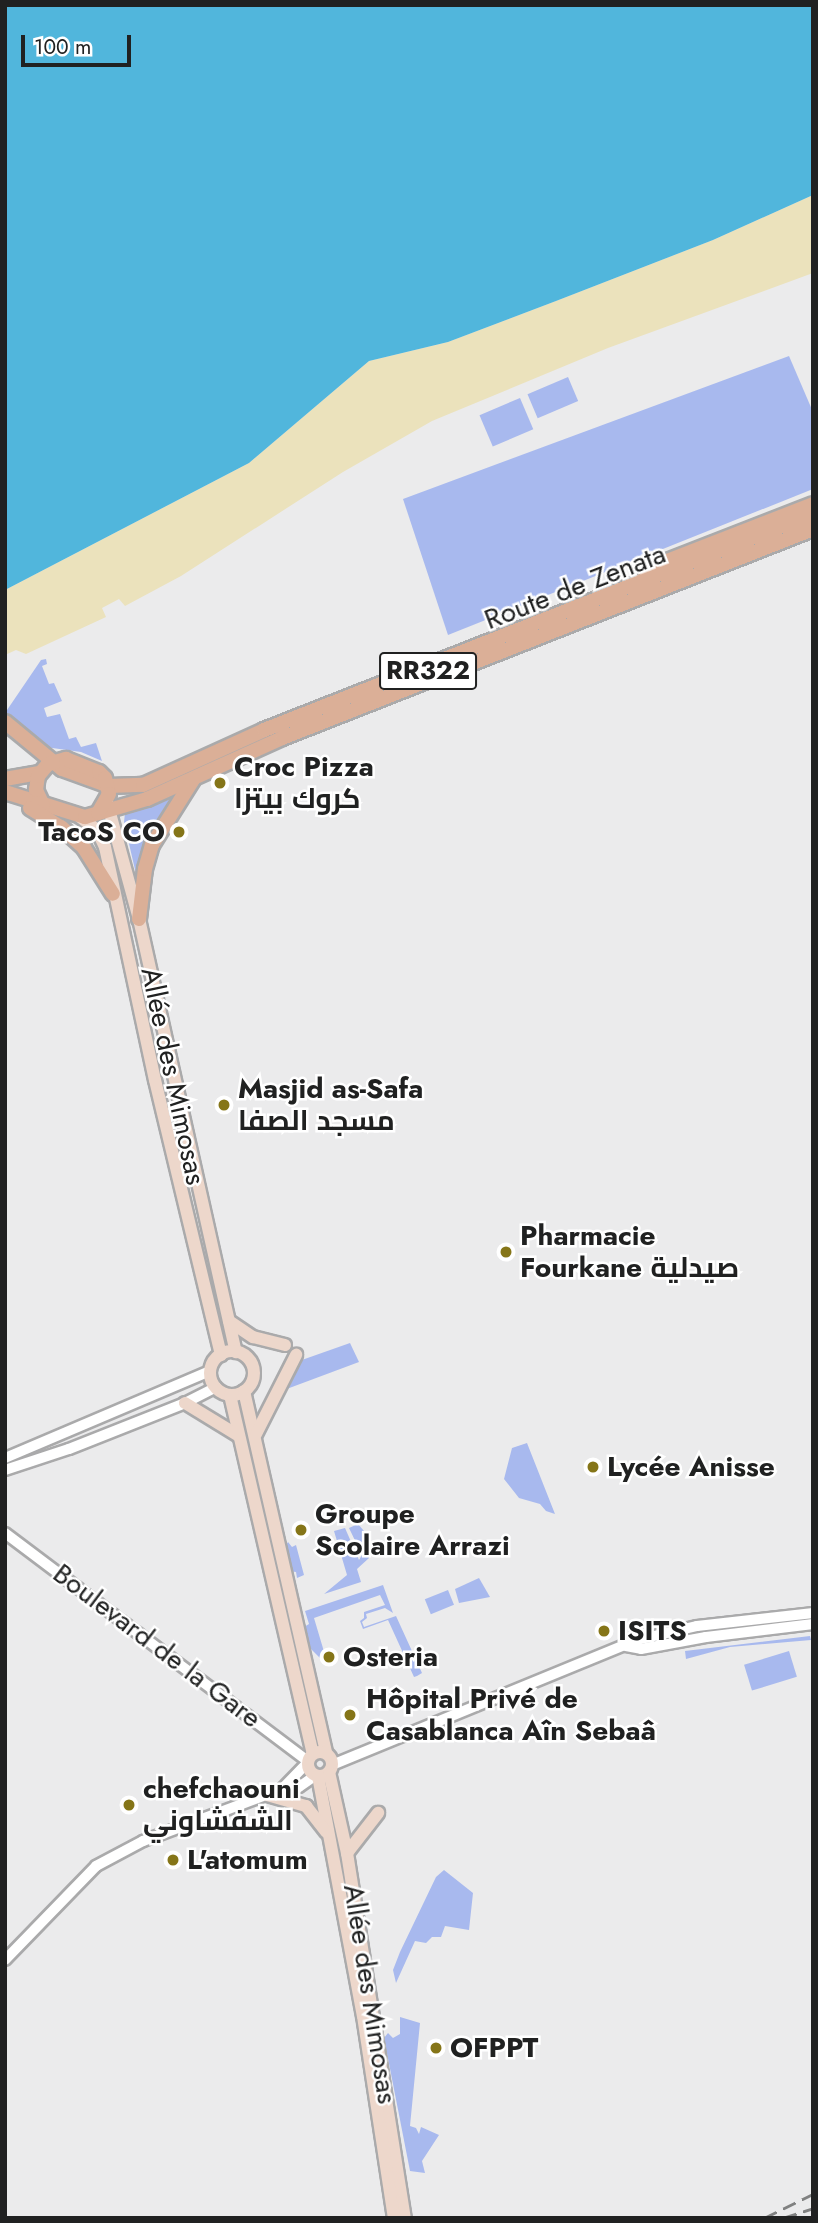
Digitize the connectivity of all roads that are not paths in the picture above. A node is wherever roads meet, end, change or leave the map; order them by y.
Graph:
1 (813, 504) edge
2 (813, 514) edge
3 (813, 521) edge
4 (813, 529) edge
5 (5, 722) edge
6 (5, 732) edge
7 (45, 767) junction
8 (5, 779) edge
9 (194, 779) junction
10 (5, 792) edge
11 (107, 798) junction
12 (5, 800) edge
13 (44, 804) junction
14 (80, 817) junction
15 (113, 894) junction
16 (139, 919) junction
17 (229, 1321) junction
18 (285, 1345) dead end
19 (236, 1352) junction
20 (221, 1354) junction
21 (296, 1354) dead end
22 (210, 1371) junction
23 (216, 1387) junction
24 (244, 1391) junction
25 (230, 1395) junction
26 (186, 1403) junction
27 (256, 1434) junction
28 (239, 1436) junction
29 (5, 1458) edge
30 (5, 1470) edge
31 (5, 1533) edge
32 (813, 1613) edge
33 (813, 1624) edge
34 (626, 1646) junction
35 (320, 1764) junction
36 (267, 1795) junction
37 (378, 1813) dead end
38 (331, 1840) junction
39 (347, 1853) junction
40 (5, 1960) edge
41 (394, 2218) edge
42 (405, 2218) edge

1 - 11 main road, Route de Zenata / RR322
2 - 11 main road, Route de Zenata / RR322
3 - 11 main road, Route de Zenata / RR322
4 - 9 main road, Route de Zenata / RR322
5 - 7 main road
6 - 7 main road
7 - 8 main road
7 - 11 main road
7 - 13 main road
9 - 11 main road, Route de Zenata / RR322
9 - 16 main road
10 - 13 main road
11 - 14 main road, RR322
11 - 16 main road, Allée des Mimosas
12 - 15 main road
13 - 14 main road
14 - 15 main road, Allée des Mimosas
15 - 20 main road, Allée des Mimosas
16 - 17 main road, Allée des Mimosas
17 - 18 main road
17 - 19 main road, Allée des Mimosas
19 - 20 main road
19 - 24 main road
20 - 22 main road
21 - 27 main road
22 - 23 main road
22 - 29 street
23 - 25 main road
23 - 26 street
24 - 25 main road
24 - 27 main road, Allée des Mimosas
25 - 28 main road, Allée des Mimosas
26 - 28 main road
26 - 30 street
27 - 35 main road, Allée des Mimosas
28 - 35 main road, Allée des Mimosas
31 - 35 street, Boulevard de la Gare
32 - 34 street
33 - 34 street
34 - 35 street
35 - 36 street
35 - 38 main road, Allée des Mimosas
35 - 39 main road, Allée des Mimosas
36 - 38 main road
36 - 40 street
37 - 39 main road
38 - 41 main road, Allée des Mimosas
39 - 42 main road, Allée des Mimosas

